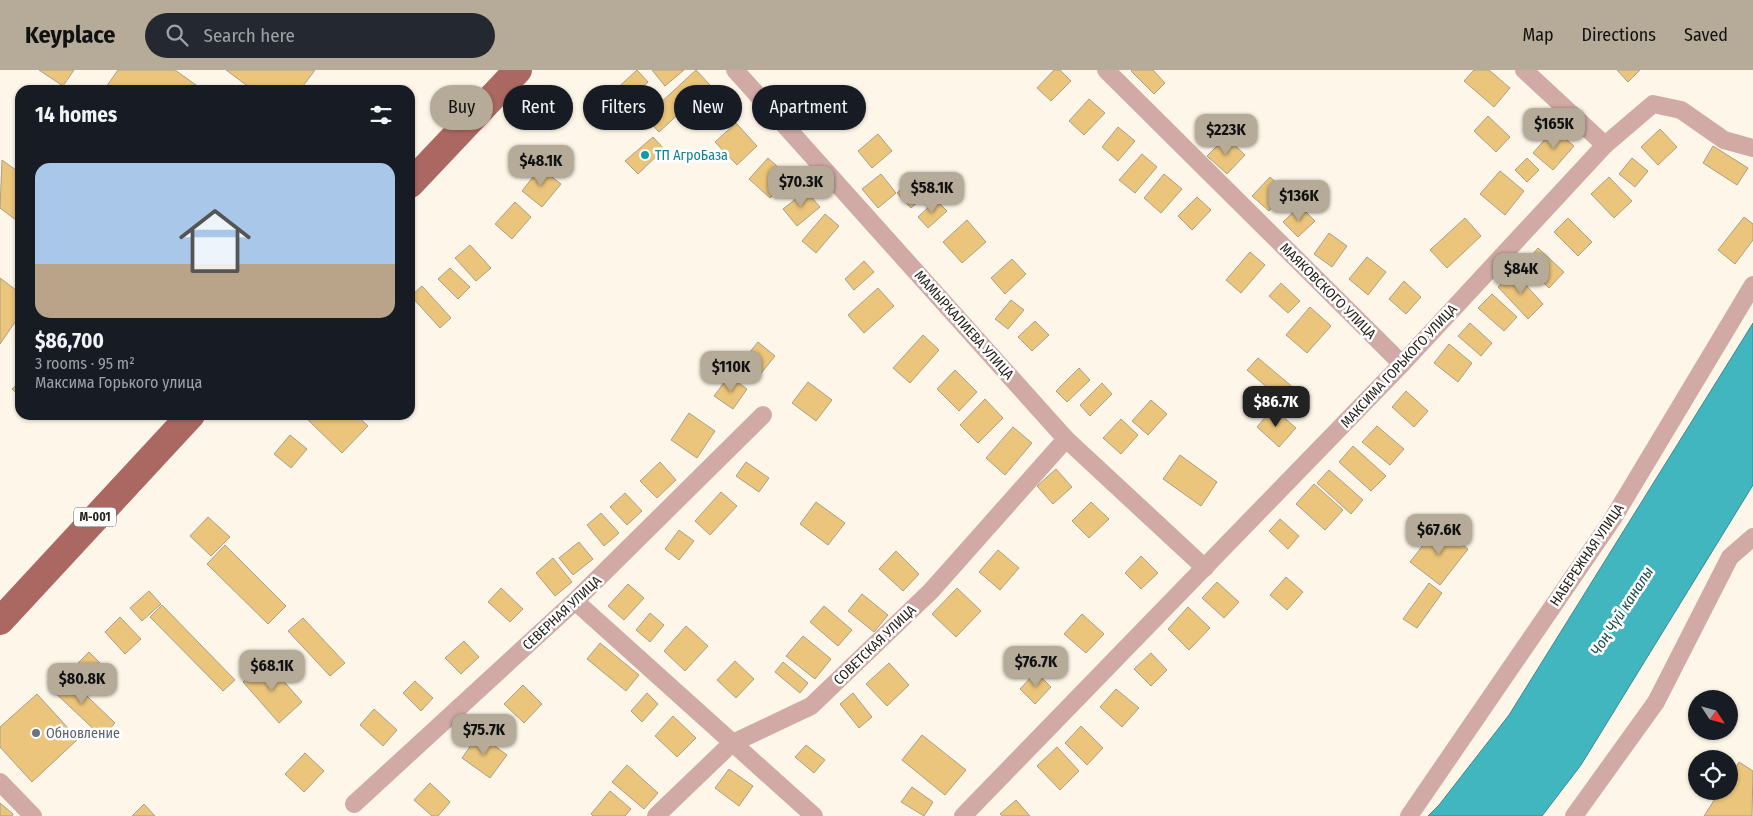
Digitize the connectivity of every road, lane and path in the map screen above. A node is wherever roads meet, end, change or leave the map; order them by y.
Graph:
1 (518, 70) edge
2 (735, 70) edge
3 (1106, 70) edge
4 (1524, 70) edge
5 (1605, 145) junction
6 (1753, 148) edge
7 (415, 179) edge
8 (1753, 285) edge
9 (1402, 364) junction
10 (763, 415) dead end
11 (187, 420) edge
12 (1066, 439) junction
13 (1753, 537) edge
14 (1205, 568) junction
15 (575, 601) junction
16 (0, 621) edge
17 (731, 744) junction
18 (0, 782) edge
19 (354, 804) dead end
20 (33, 816) edge
21 (656, 816) edge
22 (814, 816) edge
23 (963, 816) edge
24 (1409, 816) edge
25 (1574, 816) edge

1 - 7 main road
2 - 12 street, МАМЫРКАЛИЕВА УЛИЦА
3 - 9 street, МАЯКОВСКОГО УЛИЦА
4 - 5 street
5 - 6 street, МАКСИМА ГОРЬКОГО УЛИЦА
5 - 9 street, МАКСИМА ГОРЬКОГО УЛИЦА
8 - 24 street, НАБЕРЕЖНАЯ УЛИЦА
9 - 14 street, МАКСИМА ГОРЬКОГО УЛИЦА
10 - 15 street, СЕВЕРНАЯ УЛИЦА
11 - 16 main road, М-001
12 - 14 street, МАМЫРКАЛИЕВА УЛИЦА
12 - 17 street, СОВЕТСКАЯ УЛИЦА
13 - 25 street
14 - 23 street, МАКСИМА ГОРЬКОГО УЛИЦА
15 - 17 street
15 - 19 street, СЕВЕРНАЯ УЛИЦА
17 - 21 street, СОВЕТСКАЯ УЛИЦА
17 - 22 street
18 - 20 street

